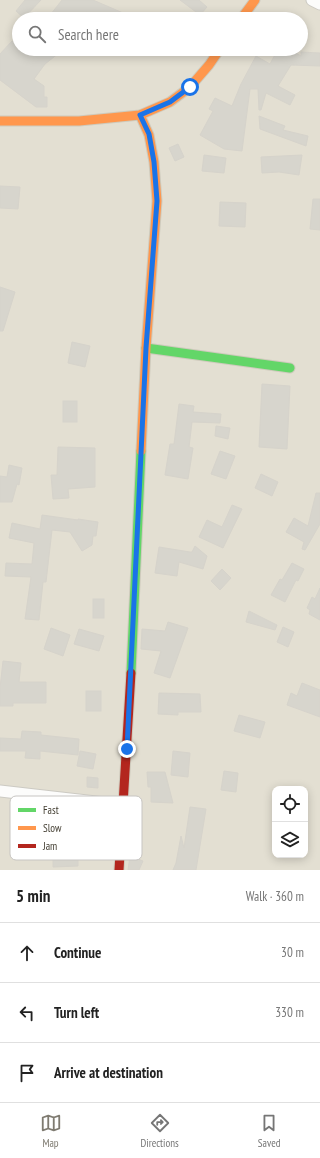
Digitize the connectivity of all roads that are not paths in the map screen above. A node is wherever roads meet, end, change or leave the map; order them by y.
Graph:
1 (255, 0) edge
2 (312, 0) edge
3 (320, 4) edge
4 (246, 12) edge
5 (215, 56) edge
6 (140, 115) junction
7 (0, 121) edge
8 (146, 348) junction
9 (290, 368) dead end
10 (0, 791) edge
11 (44, 796) edge
12 (123, 796) edge
13 (119, 860) edge
14 (119, 870) edge

1 - 4 street
2 - 3 street
5 - 6 street
6 - 7 street
6 - 8 street
8 - 9 street
8 - 12 street
10 - 11 street
13 - 14 street

